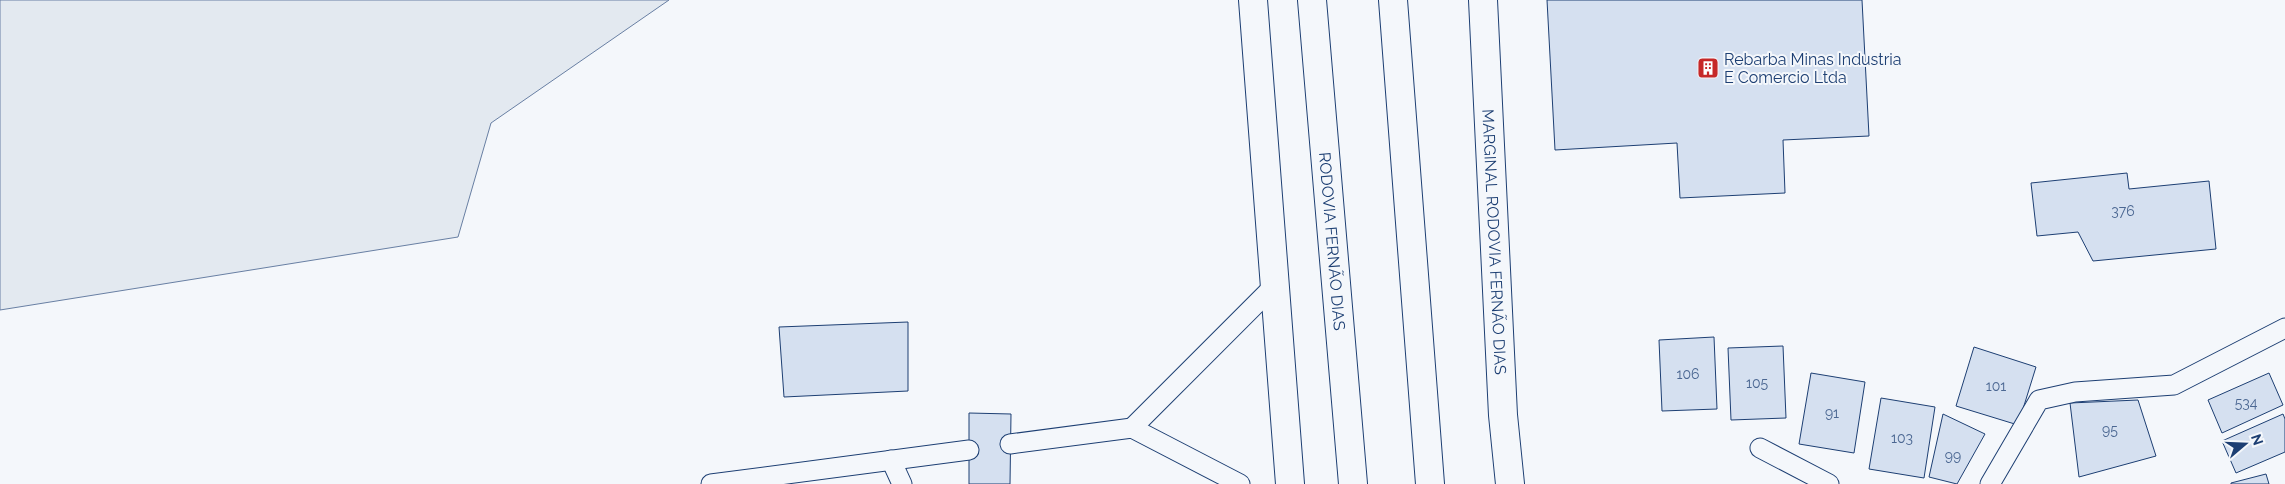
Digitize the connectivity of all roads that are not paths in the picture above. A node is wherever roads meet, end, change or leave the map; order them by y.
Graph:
1 (1253, 0) edge
2 (1312, 0) edge
3 (1393, 0) edge
4 (1483, 0) edge
5 (1274, 286) junction
6 (2285, 328) edge
7 (1132, 428) junction
8 (1010, 444) dead end
9 (1760, 448) dead end
10 (969, 450) dead end
11 (891, 460) junction
12 (711, 484) edge
13 (902, 484) edge
14 (1240, 484) edge
15 (1290, 484) edge
16 (1353, 484) edge
17 (1430, 484) edge
18 (1510, 484) edge
19 (1828, 484) edge
20 (1990, 484) edge

1 - 5 main road
2 - 16 main road, RODOVIA FERNÃO DIAS
3 - 17 main road
4 - 18 main road, MARGINAL RODOVIA FERNÃO DIAS
5 - 7 lane
5 - 15 main road
6 - 20 lane
7 - 8 lane
7 - 14 lane
9 - 19 lane
10 - 11 lane
11 - 12 lane
11 - 13 lane

